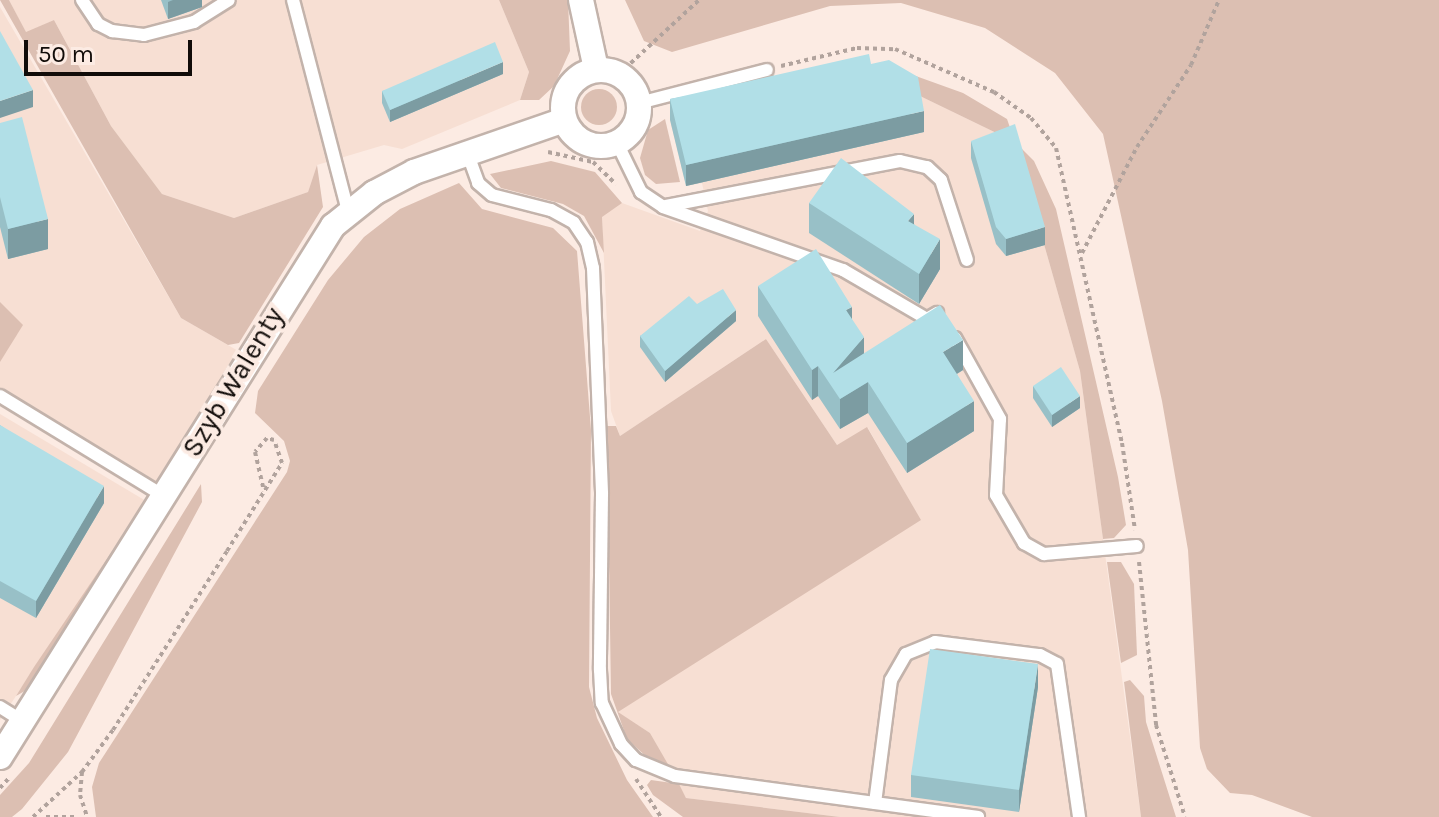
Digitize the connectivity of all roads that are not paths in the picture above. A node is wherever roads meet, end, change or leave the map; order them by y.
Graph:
1 (82, 0) edge
2 (229, 0) edge
3 (293, 0) edge
4 (581, 0) edge
5 (767, 70) road end
6 (608, 71) junction
7 (639, 103) junction
8 (564, 120) junction
9 (617, 143) junction
10 (467, 152) junction
11 (663, 207) junction
12 (348, 211) junction
13 (967, 260) dead end
14 (0, 396) edge
15 (164, 496) junction
16 (1137, 546) road end
17 (0, 707) edge
18 (24, 722) junction
19 (7, 765) edge
20 (875, 803) junction
21 (978, 817) edge
22 (1079, 817) edge

1 - 2 lane
3 - 12 lane
4 - 6 street
5 - 7 lane
6 - 7 street
6 - 8 street
7 - 9 street
8 - 9 street
8 - 10 street, Szyb Walenty
9 - 11 lane
10 - 12 street, Szyb Walenty
10 - 20 lane
11 - 13 lane
11 - 16 lane
12 - 15 street, Szyb Walenty
14 - 15 lane
15 - 18 street, Szyb Walenty
17 - 18 lane
18 - 19 street, Szyb Walenty
20 - 21 lane
20 - 22 lane

